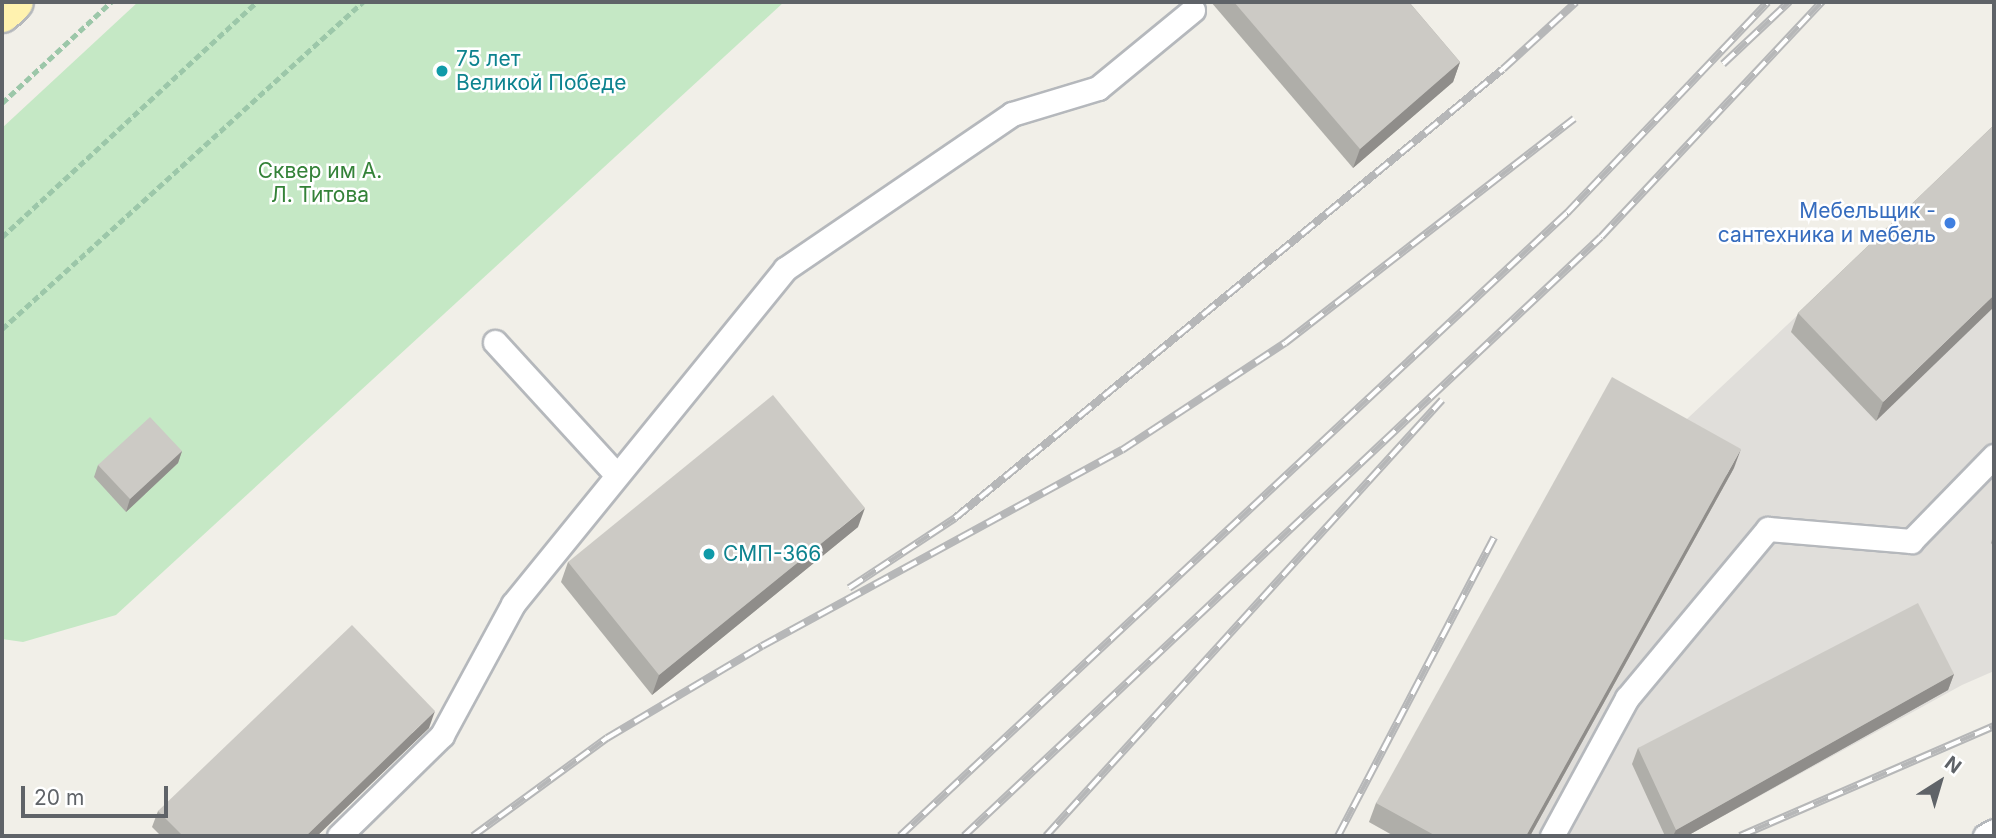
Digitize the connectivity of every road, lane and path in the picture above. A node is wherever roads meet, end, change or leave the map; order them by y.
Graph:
1 (14, 2) edge
2 (111, 2) edge
3 (257, 2) edge
4 (363, 2) edge
5 (1193, 10) dead end
6 (2, 13) edge
7 (2, 103) edge
8 (2, 237) edge
9 (2, 329) edge
10 (495, 342) dead end
11 (1994, 456) edge
12 (617, 475) junction
13 (1994, 831) edge
14 (339, 836) edge
15 (1552, 836) edge
16 (1985, 836) edge

1 - 6 main road
2 - 7 path
3 - 8 path
4 - 9 path
5 - 12 lane
10 - 12 lane
11 - 15 lane
12 - 14 lane
13 - 16 lane

